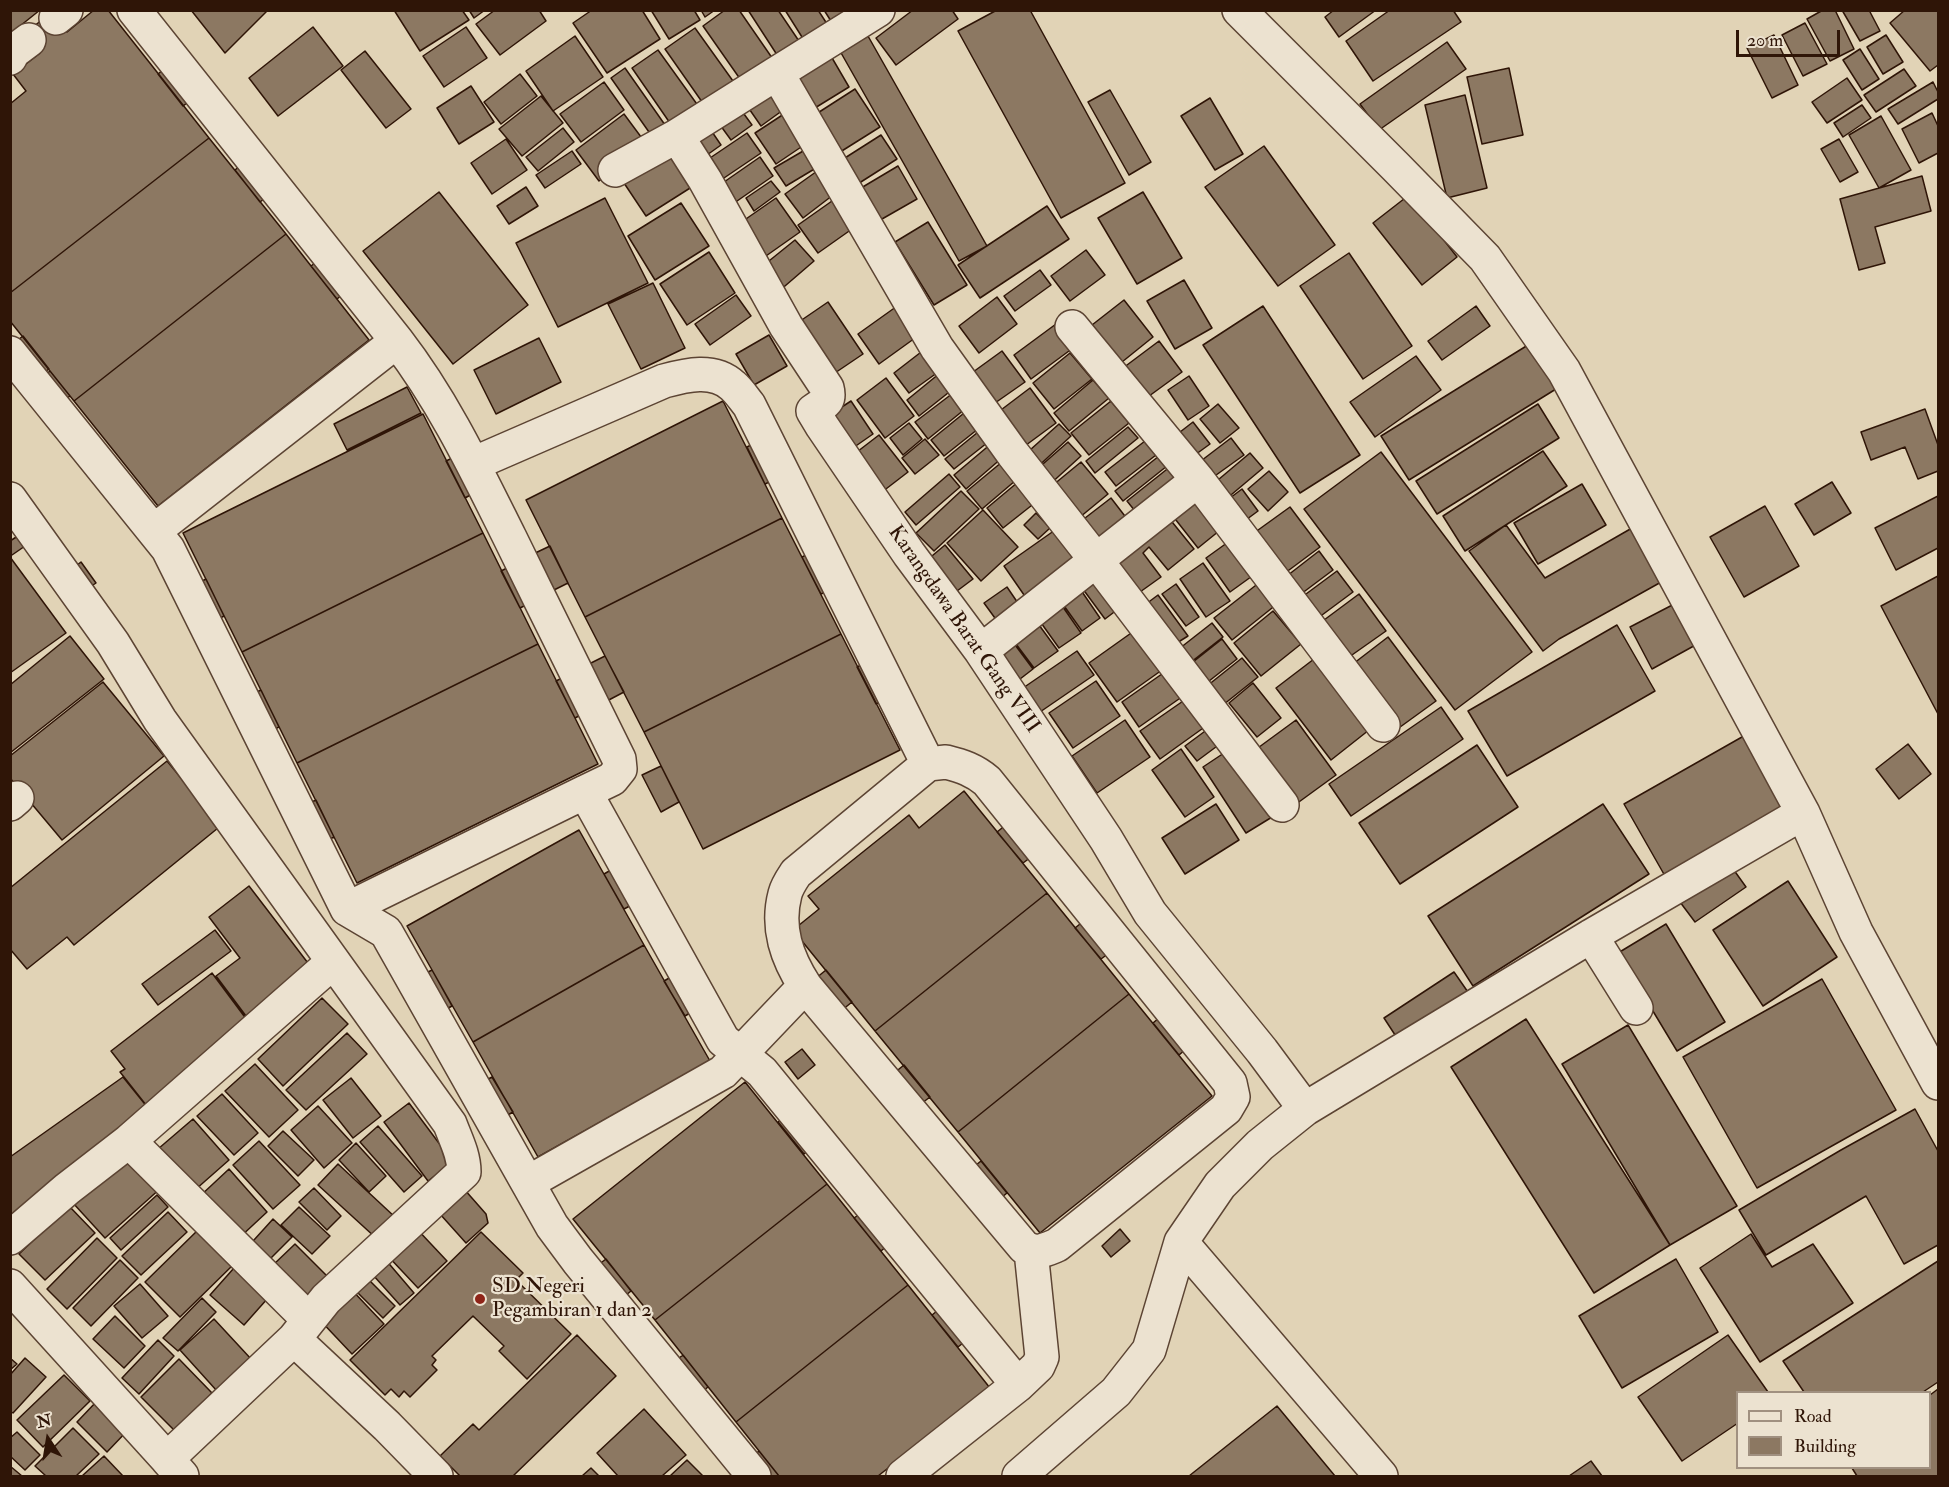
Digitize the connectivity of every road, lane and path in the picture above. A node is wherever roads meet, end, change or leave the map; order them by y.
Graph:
1 (134, 10) edge
2 (878, 10) edge
3 (1239, 10) edge
4 (777, 73) junction
5 (678, 136) junction
6 (615, 170) dead end
7 (1072, 327) dead end
8 (397, 341) junction
9 (10, 353) edge
10 (473, 464) junction
11 (1198, 480) junction
12 (10, 499) edge
13 (154, 531) junction
14 (1096, 560) junction
15 (981, 651) junction
16 (1383, 725) dead end
17 (928, 764) junction
18 (585, 792) junction
19 (1282, 805) dead end
20 (1803, 813) junction
21 (347, 909) junction
22 (1591, 936) junction
23 (333, 962) junction
24 (805, 986) junction
25 (1636, 1008) dead end
26 (740, 1054) junction
27 (1938, 1083) edge
28 (1305, 1109) junction
29 (129, 1141) junction
30 (529, 1182) junction
31 (10, 1238) edge
32 (1181, 1242) junction
33 (1030, 1251) junction
34 (10, 1286) edge
35 (301, 1329) junction
36 (1018, 1384) junction
37 (174, 1468) edge
38 (436, 1476) edge
39 (754, 1476) edge
40 (903, 1476) edge
41 (1019, 1476) edge
42 (1381, 1476) edge

1 - 8 street
2 - 4 street
3 - 20 street
4 - 5 street
4 - 14 street
5 - 6 street
5 - 15 street, Karangdawa Barat Gang VIII
7 - 11 street
8 - 10 street
8 - 13 street
9 - 13 street
10 - 17 street
10 - 18 street
11 - 14 street
11 - 16 street
12 - 23 street
13 - 21 street
14 - 15 street
14 - 19 street
15 - 28 street, Karangdawa Barat Gang VIII
17 - 24 street
17 - 33 street
18 - 21 street
18 - 26 street
20 - 22 street
20 - 27 street
21 - 30 street
22 - 25 street
22 - 28 street
23 - 29 street
23 - 35 street
24 - 26 street
24 - 33 street
26 - 30 street
26 - 36 street
28 - 32 street
29 - 31 street
29 - 35 street
30 - 39 street
32 - 41 street
32 - 42 street
33 - 36 street
34 - 37 street
35 - 37 street
35 - 38 street
36 - 40 street

